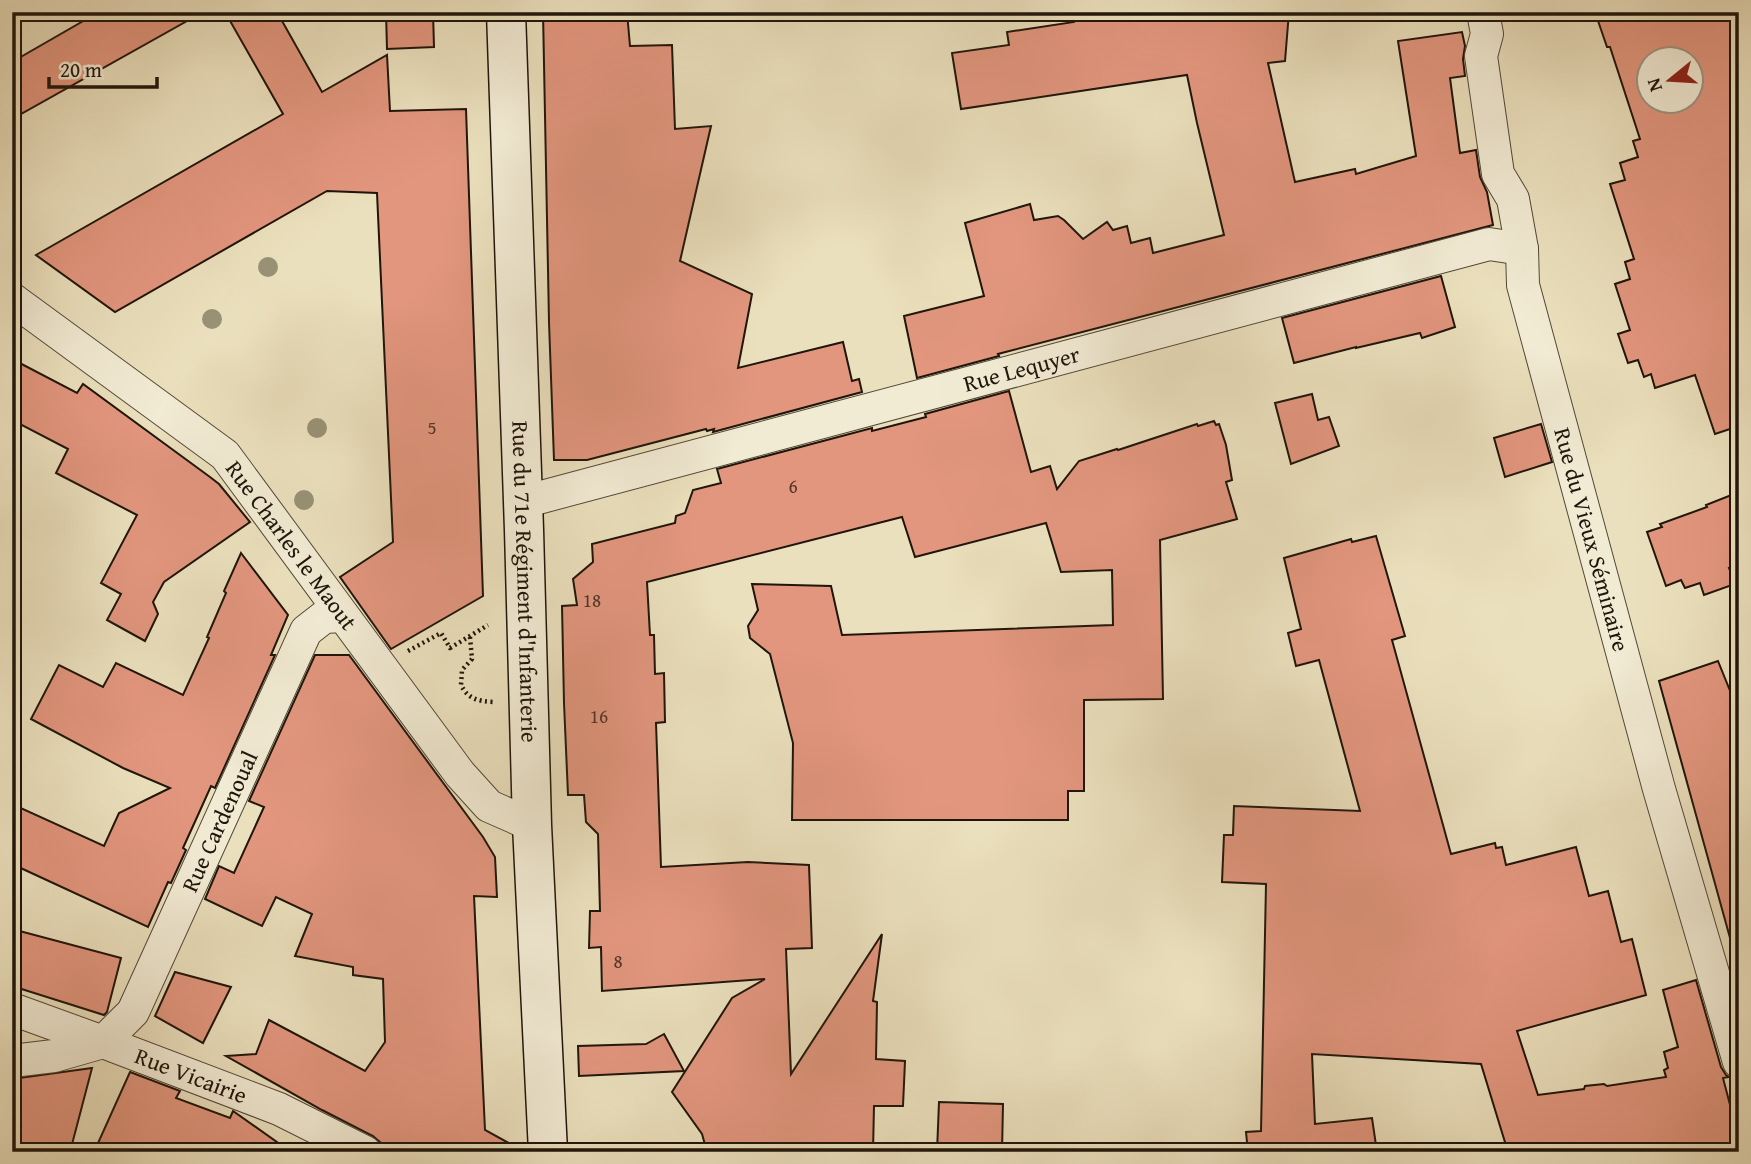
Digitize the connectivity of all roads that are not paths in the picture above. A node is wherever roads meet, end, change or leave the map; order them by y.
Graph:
1 (506, 12) edge
2 (1483, 12) edge
3 (1522, 249) junction
4 (12, 299) edge
5 (523, 502) junction
6 (343, 615) junction
7 (532, 825) junction
8 (12, 1009) edge
9 (103, 1042) junction
10 (12, 1061) edge
11 (1739, 1062) edge
12 (365, 1152) edge
13 (548, 1152) edge

1 - 5 main road, Rue du 71e Régiment d'Infanterie
2 - 3 street, Rue du Vieux Séminaire
3 - 5 street, Rue Lequyer
3 - 11 street, Rue du Vieux Séminaire
4 - 6 street, Rue Charles le Maout
5 - 7 main road, Rue du 71e Régiment d'Infanterie
6 - 7 street, Rue Charles le Maout
6 - 9 street, Rue Cardenoual
7 - 13 main road, Rue du 71e Régiment d'Infanterie
8 - 9 street, Rue Vicairie
9 - 10 street
9 - 12 street, Rue Vicairie

